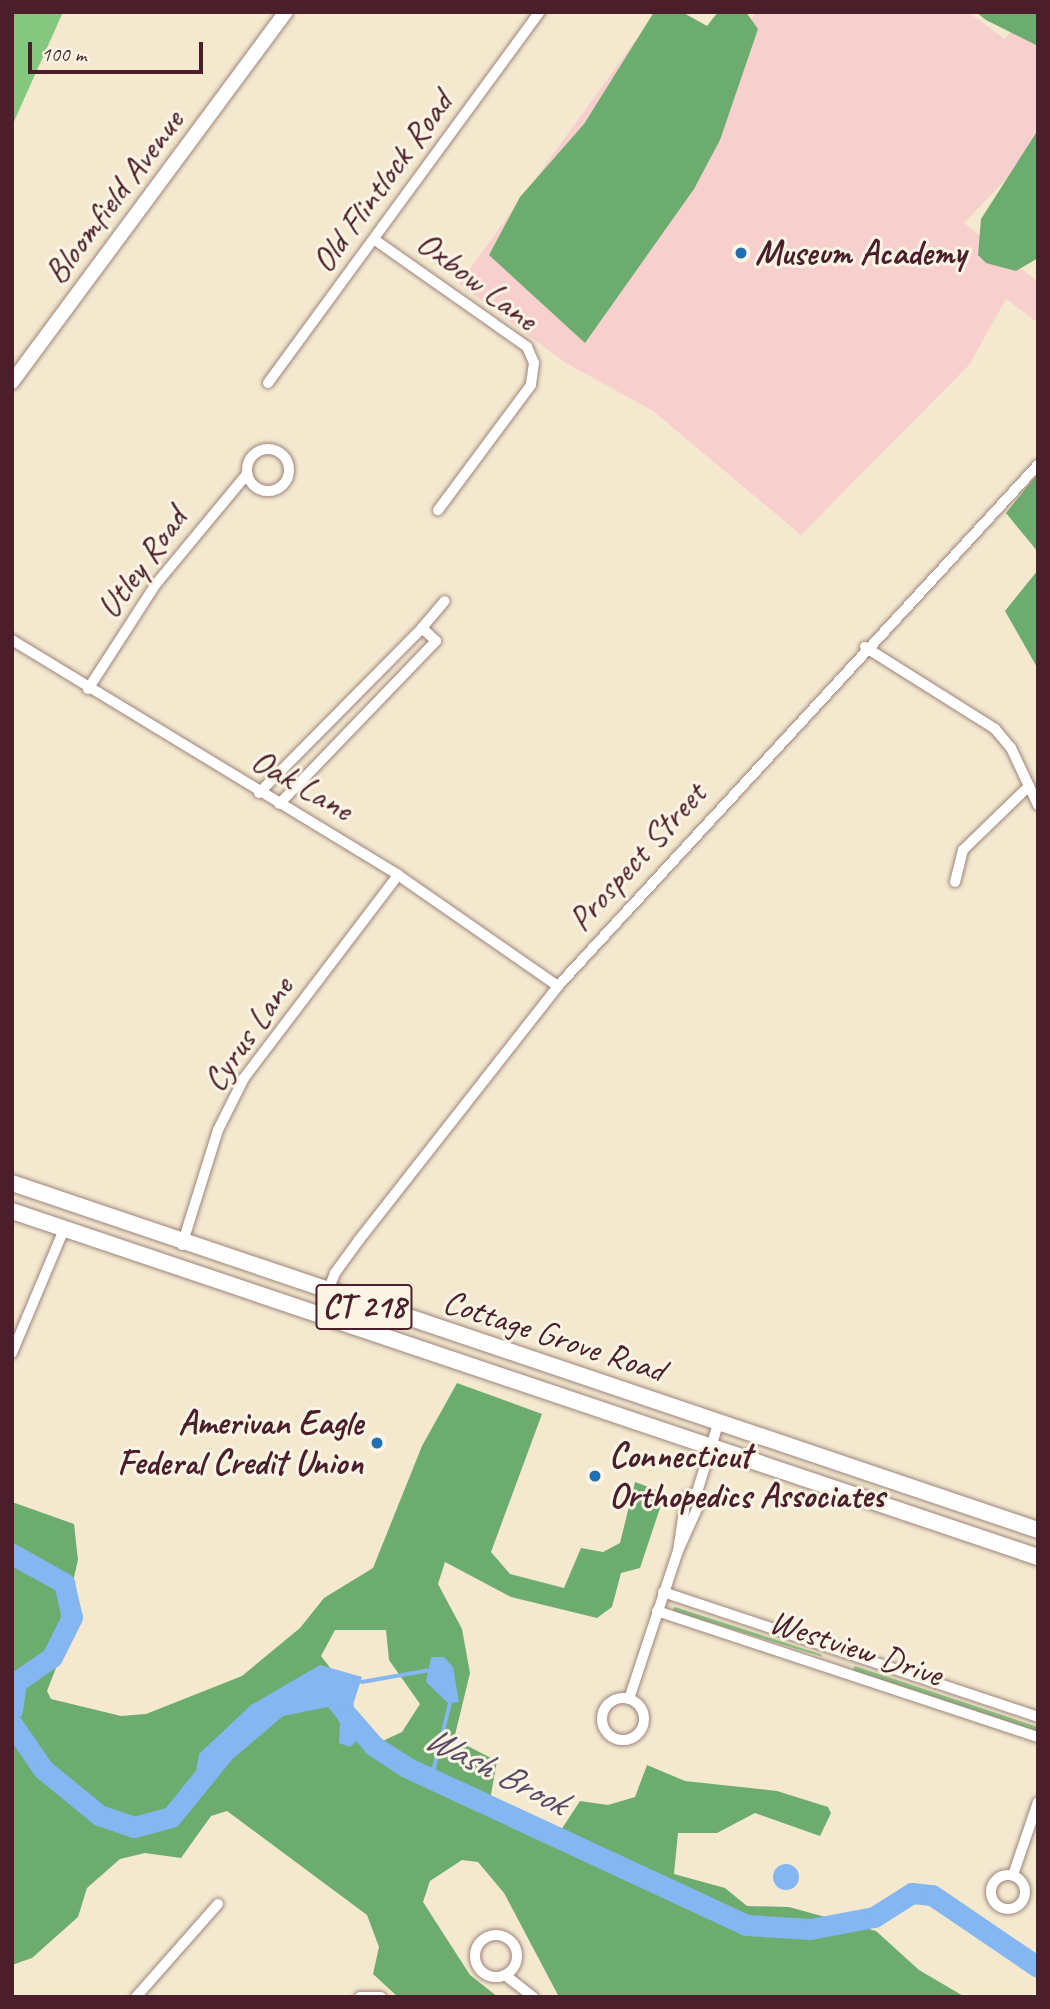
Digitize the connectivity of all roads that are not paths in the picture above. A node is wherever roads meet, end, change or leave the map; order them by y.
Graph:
1 (286, 12) edge
2 (540, 12) edge
3 (375, 240) junction
4 (12, 382) edge
5 (268, 383) dead end
6 (1038, 465) edge
7 (247, 474) junction
8 (438, 510) dead end
9 (445, 601) dead end
10 (422, 628) junction
11 (12, 640) edge
12 (865, 647) junction
13 (88, 689) junction
14 (1028, 786) junction
15 (259, 793) junction
16 (279, 804) junction
17 (1038, 805) edge
18 (398, 875) junction
19 (955, 882) dead end
20 (558, 986) junction
21 (12, 1183) edge
22 (12, 1211) edge
23 (64, 1229) junction
24 (182, 1245) junction
25 (327, 1294) junction
26 (318, 1317) junction
27 (12, 1353) edge
28 (718, 1424) junction
29 (710, 1448) junction
30 (1038, 1530) edge
31 (1038, 1558) edge
32 (663, 1592) junction
33 (657, 1611) junction
34 (629, 1699) junction
35 (1038, 1717) edge
36 (1038, 1737) edge
37 (1038, 1802) edge
38 (1013, 1875) dead end
39 (218, 1904) dead end
40 (505, 1975) dead end
41 (136, 1997) edge
42 (360, 1997) edge
43 (380, 1997) edge
44 (533, 1997) edge

1 - 4 main road, Bloomfield Avenue
2 - 3 street, Old Flintlock Road
3 - 5 street, Old Flintlock Road
3 - 8 street, Oxbow Lane
6 - 12 street, Prospect Street
7 - 7 street, Utley Road
7 - 13 street, Utley Road
9 - 10 street
10 - 15 street
10 - 16 street
11 - 13 street, Oak Lane
12 - 14 street
12 - 20 street, Prospect Street
13 - 15 street, Oak Lane
14 - 17 street
14 - 19 street
15 - 16 street, Oak Lane
16 - 18 street, Oak Lane
18 - 20 street, Oak Lane
18 - 24 street, Cyrus Lane
20 - 25 street, Prospect Street
21 - 24 main road, Cottage Grove Road / CT 218
22 - 23 main road, Cottage Grove Road / CT 218
23 - 26 main road, Cottage Grove Road / CT 218
23 - 27 street
24 - 25 main road, Cottage Grove Road / CT 218
25 - 26 street, Prospect Street
25 - 28 main road, Cottage Grove Road / CT 218
26 - 29 main road, Cottage Grove Road / CT 218
28 - 29 street
28 - 30 main road, Cottage Grove Road / CT 218
29 - 31 main road, Cottage Grove Road / CT 218
29 - 32 street
32 - 33 street
32 - 35 street, Westview Drive
33 - 34 street
33 - 36 street, Westview Drive
34 - 34 street
37 - 38 street
39 - 41 street
40 - 44 street
42 - 43 street

